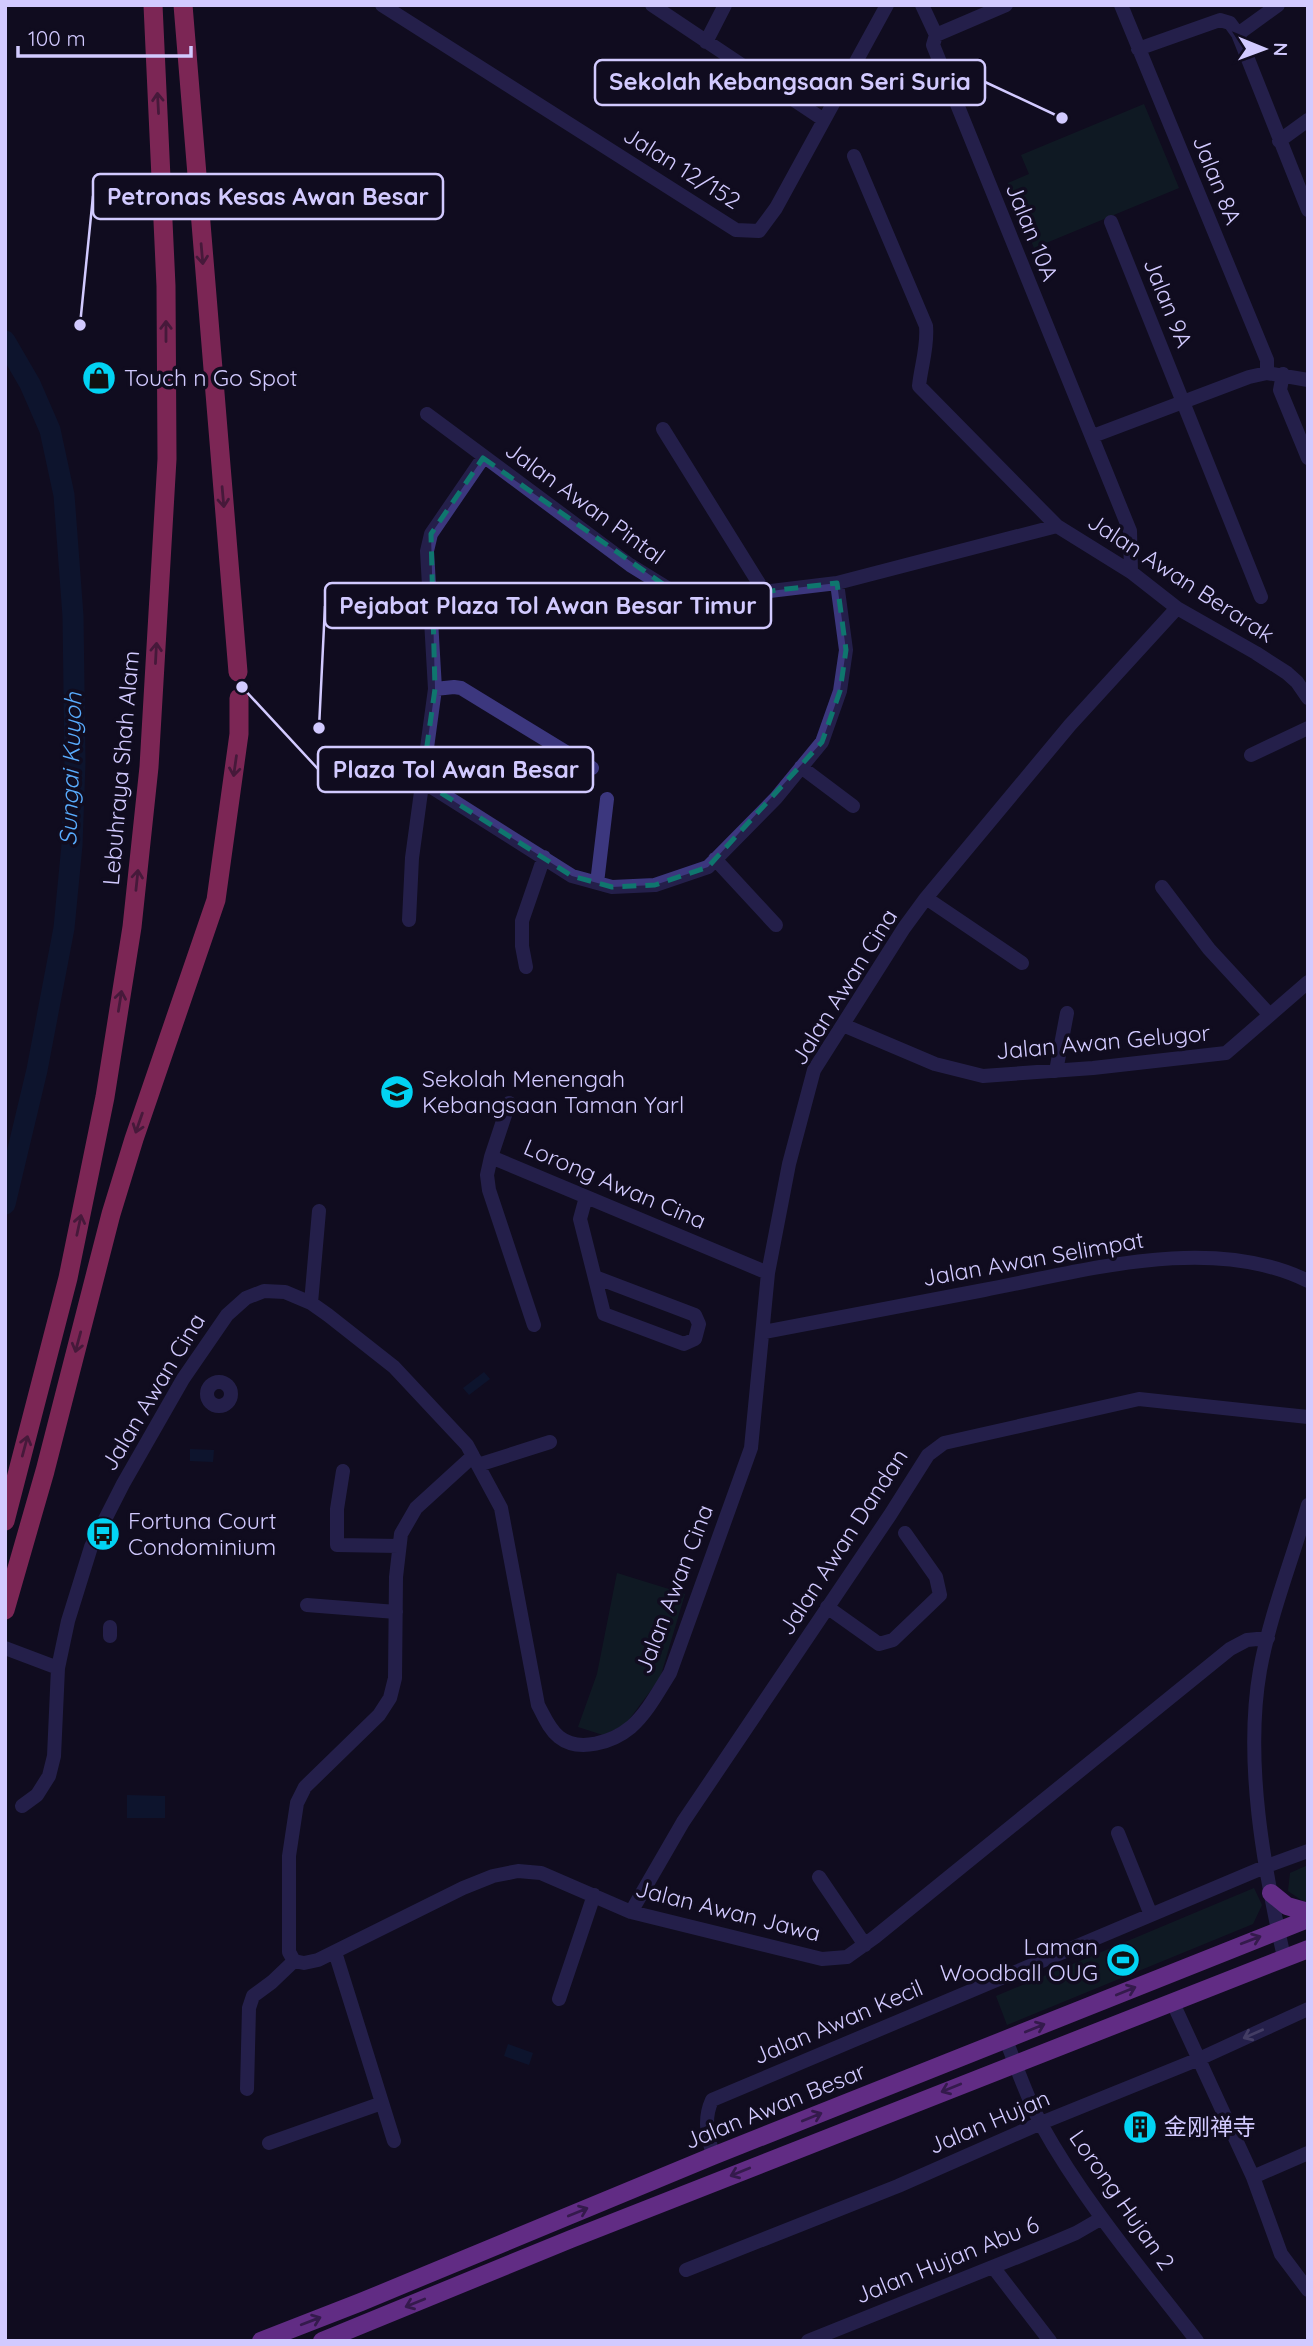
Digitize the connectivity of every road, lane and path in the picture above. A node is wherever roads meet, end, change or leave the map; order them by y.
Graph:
1 (153, 5) edge
2 (183, 5) edge
3 (383, 5) edge
4 (652, 5) edge
5 (725, 5) edge
6 (887, 5) edge
7 (922, 5) edge
8 (1006, 5) edge
9 (1121, 5) edge
10 (1278, 5) edge
11 (1238, 34) junction
12 (934, 40) junction
13 (706, 41) junction
14 (1138, 49) junction
15 (824, 120) junction
16 (1308, 120) edge
17 (1279, 141) junction
18 (854, 156) dead end
19 (1308, 209) edge
20 (1111, 222) dead end
21 (1268, 373) junction
22 (1283, 374) junction
23 (1308, 380) edge
24 (1184, 400) junction
25 (427, 414) dead end
26 (663, 429) dead end
27 (1093, 436) junction
28 (483, 458) junction
29 (1308, 458) edge
30 (1057, 526) junction
31 (1131, 572) junction
32 (837, 583) junction
33 (765, 593) junction
34 (1261, 597) dead end
35 (1177, 608) junction
36 (239, 672) dead end
37 (435, 689) junction
38 (239, 698) dead end
39 (1308, 698) edge
40 (1308, 728) edge
41 (1251, 755) dead end
42 (802, 766) junction
43 (592, 768) dead end
44 (422, 780) junction
45 (607, 799) dead end
46 (853, 806) dead end
47 (544, 857) junction
48 (715, 859) junction
49 (597, 883) junction
50 (1162, 887) dead end
51 (926, 898) junction
52 (409, 920) dead end
53 (776, 925) dead end
54 (1022, 963) dead end
55 (526, 967) dead end
56 (1308, 982) edge
57 (1067, 1013) dead end
58 (1269, 1014) junction
59 (843, 1025) junction
60 (1056, 1071) junction
61 (509, 1103) dead end
62 (491, 1157) junction
63 (586, 1197) junction
64 (319, 1211) dead end
65 (768, 1273) junction
66 (595, 1277) junction
67 (1308, 1281) edge
68 (311, 1303) junction
69 (534, 1325) dead end
70 (764, 1332) junction
71 (183, 1379) junction
72 (207, 1391) dead end
73 (1308, 1417) edge
74 (550, 1441) dead end
75 (476, 1460) junction
76 (344, 1471) dead end
77 (1308, 1505) edge
78 (5, 1521) edge
79 (905, 1533) dead end
80 (399, 1546) junction
81 (307, 1605) dead end
82 (827, 1607) junction
83 (5, 1610) edge
84 (396, 1612) junction
85 (1268, 1638) junction
86 (5, 1648) edge
87 (58, 1668) junction
88 (22, 1806) dead end
89 (1118, 1833) dead end
90 (1308, 1852) edge
91 (1267, 1866) junction
92 (819, 1877) dead end
93 (1271, 1894) junction
94 (594, 1895) junction
95 (631, 1912) junction
96 (1308, 1912) edge
97 (1151, 1915) junction
98 (1308, 1919) edge
99 (1278, 1930) junction
100 (865, 1945) junction
101 (1308, 1949) edge
102 (335, 1952) junction
103 (1284, 1958) junction
104 (299, 1962) junction
105 (559, 1999) dead end
106 (1171, 2001) junction
107 (1308, 2009) edge
108 (1006, 2040) junction
109 (1199, 2059) junction
110 (1015, 2063) junction
111 (247, 2089) dead end
112 (383, 2103) junction
113 (1041, 2123) junction
114 (394, 2141) dead end
115 (269, 2143) dead end
116 (1308, 2153) edge
117 (713, 2156) junction
118 (1253, 2177) junction
119 (1102, 2218) junction
120 (492, 2247) junction
121 (524, 2259) junction
122 (993, 2267) junction
123 (686, 2270) dead end
124 (1308, 2290) edge
125 (261, 2341) edge
126 (322, 2341) edge
127 (808, 2341) edge
128 (1051, 2341) edge
129 (1197, 2341) edge

78 -> 1 highway, Lebuhraya Shah Alam
2 -> 36 highway
3 - 15 street, Jalan 12/152
4 - 13 street
5 - 13 street
6 - 15 street
7 - 12 street, Jalan 10A
8 - 12 street
9 - 14 street, Jalan 8A
10 - 11 street
11 - 14 street
11 - 17 street
12 - 27 street, Jalan 10A
13 - 15 street
14 - 21 street, Jalan 8A
16 - 17 street
17 - 19 street
18 - 30 street, Jalan Awan Berarak
20 - 24 street, Jalan 9A
21 - 22 street
21 - 24 street
22 - 23 street
22 - 29 street
24 - 27 street
24 - 34 street, Jalan 9A
25 - 28 street, Jalan Awan Pintal
26 - 33 street
27 - 31 street, Jalan 10A
28 - 33 street, Jalan Awan Pintal
28 - 37 street
30 - 31 street, Jalan Awan Berarak
30 - 32 street, Jalan Awan Pintal
31 - 35 street, Jalan Awan Berarak
32 - 33 street, Jalan Awan Pintal
32 - 42 street
35 - 39 street, Jalan Awan Berarak
35 - 51 street, Jalan Awan Cina
37 - 43 street
37 - 44 street
38 -> 83 highway
40 - 41 street
42 - 46 street
42 - 48 street
44 - 47 street
44 - 52 street
45 - 49 street
47 - 49 street
47 - 55 street
48 - 49 street
48 - 53 street
50 - 58 street
51 - 54 street
51 - 59 street, Jalan Awan Cina
56 - 58 street, Jalan Awan Gelugor
57 - 60 street
58 - 60 street, Jalan Awan Gelugor
59 - 60 street, Jalan Awan Gelugor
59 - 65 street, Jalan Awan Cina
61 - 62 street
62 - 63 street, Lorong Awan Cina
62 - 69 street, Lorong Awan Cina
63 - 65 street, Lorong Awan Cina
63 - 66 street
64 - 68 street
65 - 70 street, Jalan Awan Cina
66 - 66 street
67 - 70 street, Jalan Awan Selimpat
68 - 71 street, Jalan Awan Cina
68 - 75 street, Jalan Awan Cina
70 - 75 street, Jalan Awan Cina
71 - 72 street
71 - 87 street, Jalan Awan Cina
73 - 82 street, Jalan Awan Dandan
74 - 75 street
75 - 80 street
76 - 80 street
77 - 85 street
79 - 82 street
80 - 84 street
81 - 84 street
82 - 95 street, Jalan Awan Dandan
84 - 104 street
85 - 91 street
85 - 100 street, Jalan Awan Jawa
86 - 87 street
87 - 88 street, Jalan Awan Cina
89 - 97 street
90 - 91 street, Jalan Awan Kecil
91 - 93 street
91 - 97 street, Jalan Awan Kecil
92 - 100 street
93 - 96 main road
93 - 99 street
94 - 95 street, Jalan Awan Jawa
94 - 102 street, Jalan Awan Jawa
94 - 105 street
95 - 100 street, Jalan Awan Jawa
97 - 117 street, Jalan Awan Kecil
98 - 99 main road, Jalan Awan Besar
99 - 103 street
108 -> 99 main road, Jalan Awan Besar
101 - 103 main road, Jalan Awan Besar
102 - 104 street, Jalan Awan Jawa
102 - 112 street
103 - 106 main road, Jalan Awan Besar
104 - 111 street
106 - 109 street
106 - 110 main road, Jalan Awan Besar
107 -> 109 street, Jalan Hujan
108 - 110 street, Lorong Hujan 2
117 -> 108 main road, Jalan Awan Besar
109 - 113 street, Jalan Hujan
109 - 118 street
110 - 113 street, Lorong Hujan 2
110 -> 121 main road, Jalan Awan Besar
112 - 114 street
112 - 115 street
113 - 119 street, Lorong Hujan 2
113 - 123 street, Jalan Hujan
116 - 118 street
120 -> 117 main road, Jalan Awan Besar
118 - 124 street
119 - 122 street, Jalan Hujan Abu 6
119 - 129 street, Lorong Hujan 2
120 - 121 main road
125 -> 120 main road, Jalan Awan Besar
121 -> 126 main road, Jalan Awan Besar
122 - 127 street, Jalan Hujan Abu 6
122 - 128 street

